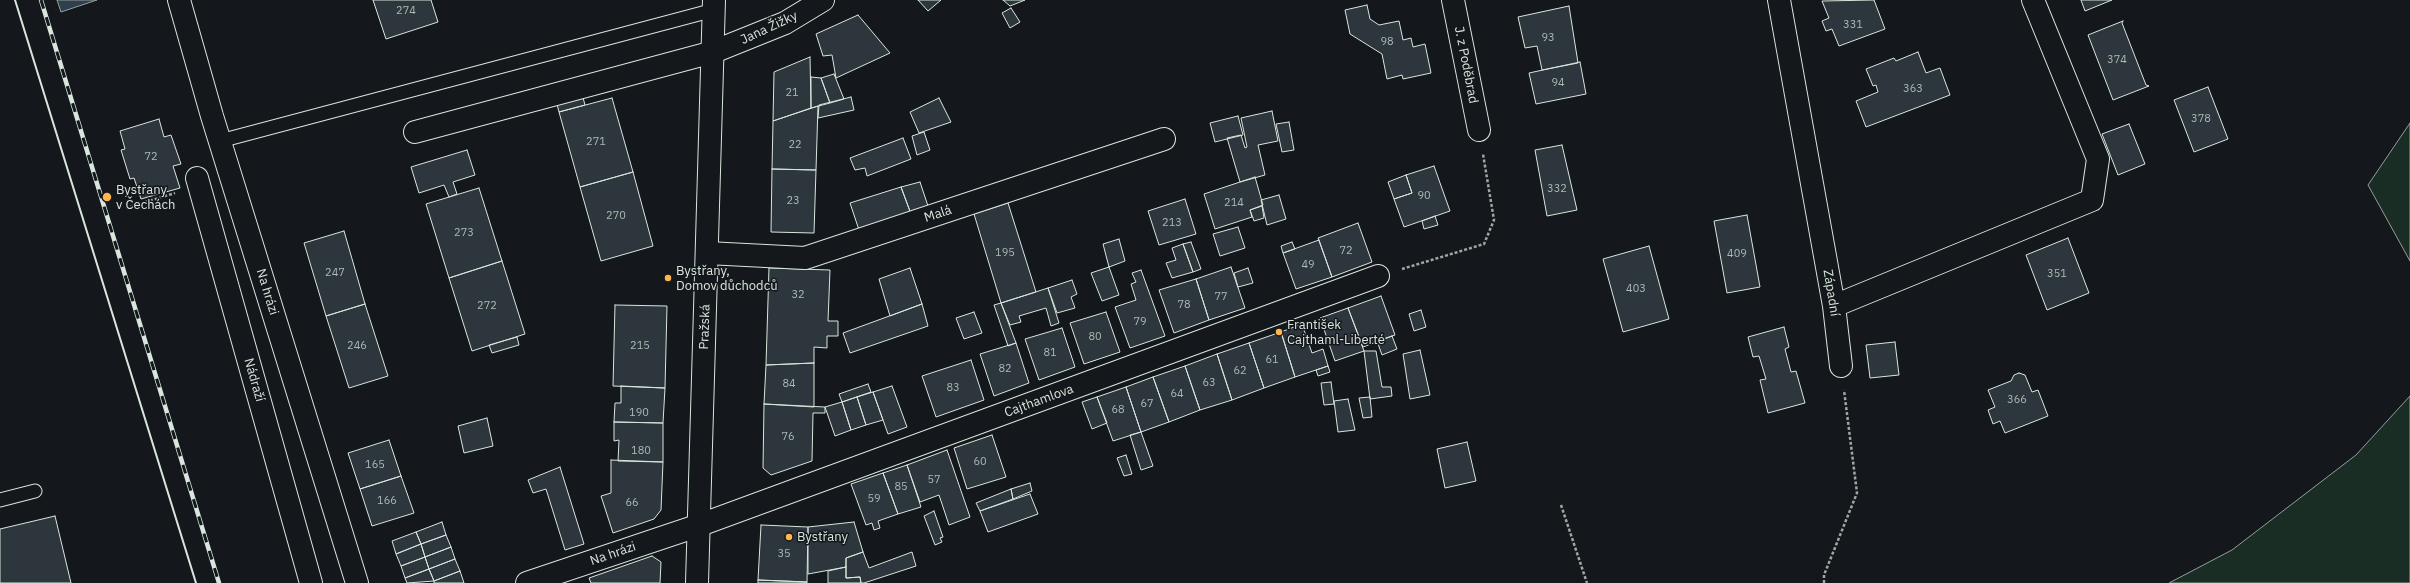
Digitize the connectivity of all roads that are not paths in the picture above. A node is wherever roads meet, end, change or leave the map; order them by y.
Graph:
1 (179, 0) edge
2 (823, 0) edge
3 (1453, 0) edge
4 (1779, 0) edge
5 (2033, 0) edge
6 (714, 5) edge
7 (713, 52) junction
8 (1479, 130) road end
9 (416, 132) dead end
10 (1164, 139) dead end
11 (220, 141) junction
12 (198, 182) road end
13 (707, 253) junction
14 (1378, 276) road end
15 (1834, 306) junction
16 (1841, 366) road end
17 (35, 491) dead end
18 (0, 500) edge
19 (700, 525) junction
20 (311, 583) edge
21 (357, 583) edge
22 (527, 583) edge
23 (697, 583) edge

1 - 11 street, Na hrázi
2 - 7 street, Jana Žižky
3 - 8 street, J. z Poděbrad
4 - 15 street, Západní
5 - 15 street
6 - 7 street, Pražská
6 - 11 lane
7 - 9 street, Jana Žižky
7 - 13 street, Pražská
10 - 13 street, Malá
11 - 21 street, Na hrázi
12 - 20 street, Nádraží
13 - 19 street, Pražská
14 - 19 street, Cajthamlova
15 - 16 street, Západní
17 - 18 lane
19 - 22 street, Na hrázi
19 - 23 street, Pražská

